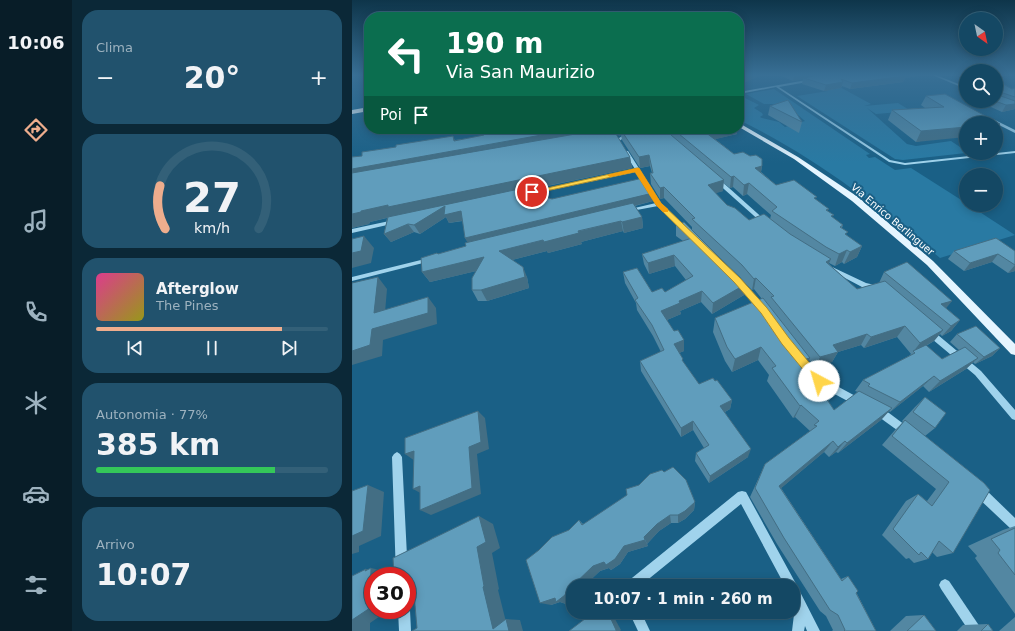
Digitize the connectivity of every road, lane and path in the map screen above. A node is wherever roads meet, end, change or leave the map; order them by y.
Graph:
1 (804, 104) edge
2 (364, 107) edge
3 (352, 108) edge
4 (364, 110) edge
5 (352, 112) edge
6 (1003, 126) edge
7 (744, 129) edge
8 (1015, 132) edge
9 (624, 134) edge
10 (1015, 152) edge
11 (637, 170) junction
12 (712, 176) edge
13 (514, 196) edge
14 (658, 204) junction
15 (621, 213) edge
16 (398, 221) edge
17 (772, 228) edge
18 (352, 231) edge
19 (689, 233) edge
20 (436, 259) edge
21 (825, 266) edge
22 (732, 275) edge
23 (352, 279) edge
24 (882, 289) edge
25 (768, 317) edge
26 (924, 327) edge
27 (1015, 351) edge
28 (795, 352) edge
29 (1015, 416) edge
30 (910, 434) edge
31 (397, 457) dead end
32 (975, 487) edge
33 (1015, 525) edge
34 (402, 567) edge
35 (640, 579) edge
36 (787, 579) edge
37 (945, 585) dead end
38 (801, 604) joint
39 (404, 619) edge
40 (638, 619) edge
41 (405, 631) edge
42 (644, 631) edge
43 (798, 631) edge
44 (814, 631) edge
45 (976, 631) edge

1 - 10 street
2 - 3 highway
4 - 5 highway
6 - 8 street
7 - 27 main road, Via Enrico Berlinguer
9 - 11 street
11 - 13 street
11 - 14 street
12 - 17 street
14 - 15 street
14 - 19 street
16 - 18 street
20 - 23 street
21 - 24 street
22 - 25 street
26 - 29 street
28 - 30 street
31 - 34 street
32 - 33 street
35 - 36 street
37 - 45 street
38 - 43 street
38 - 44 street
39 - 41 street
40 - 42 street

